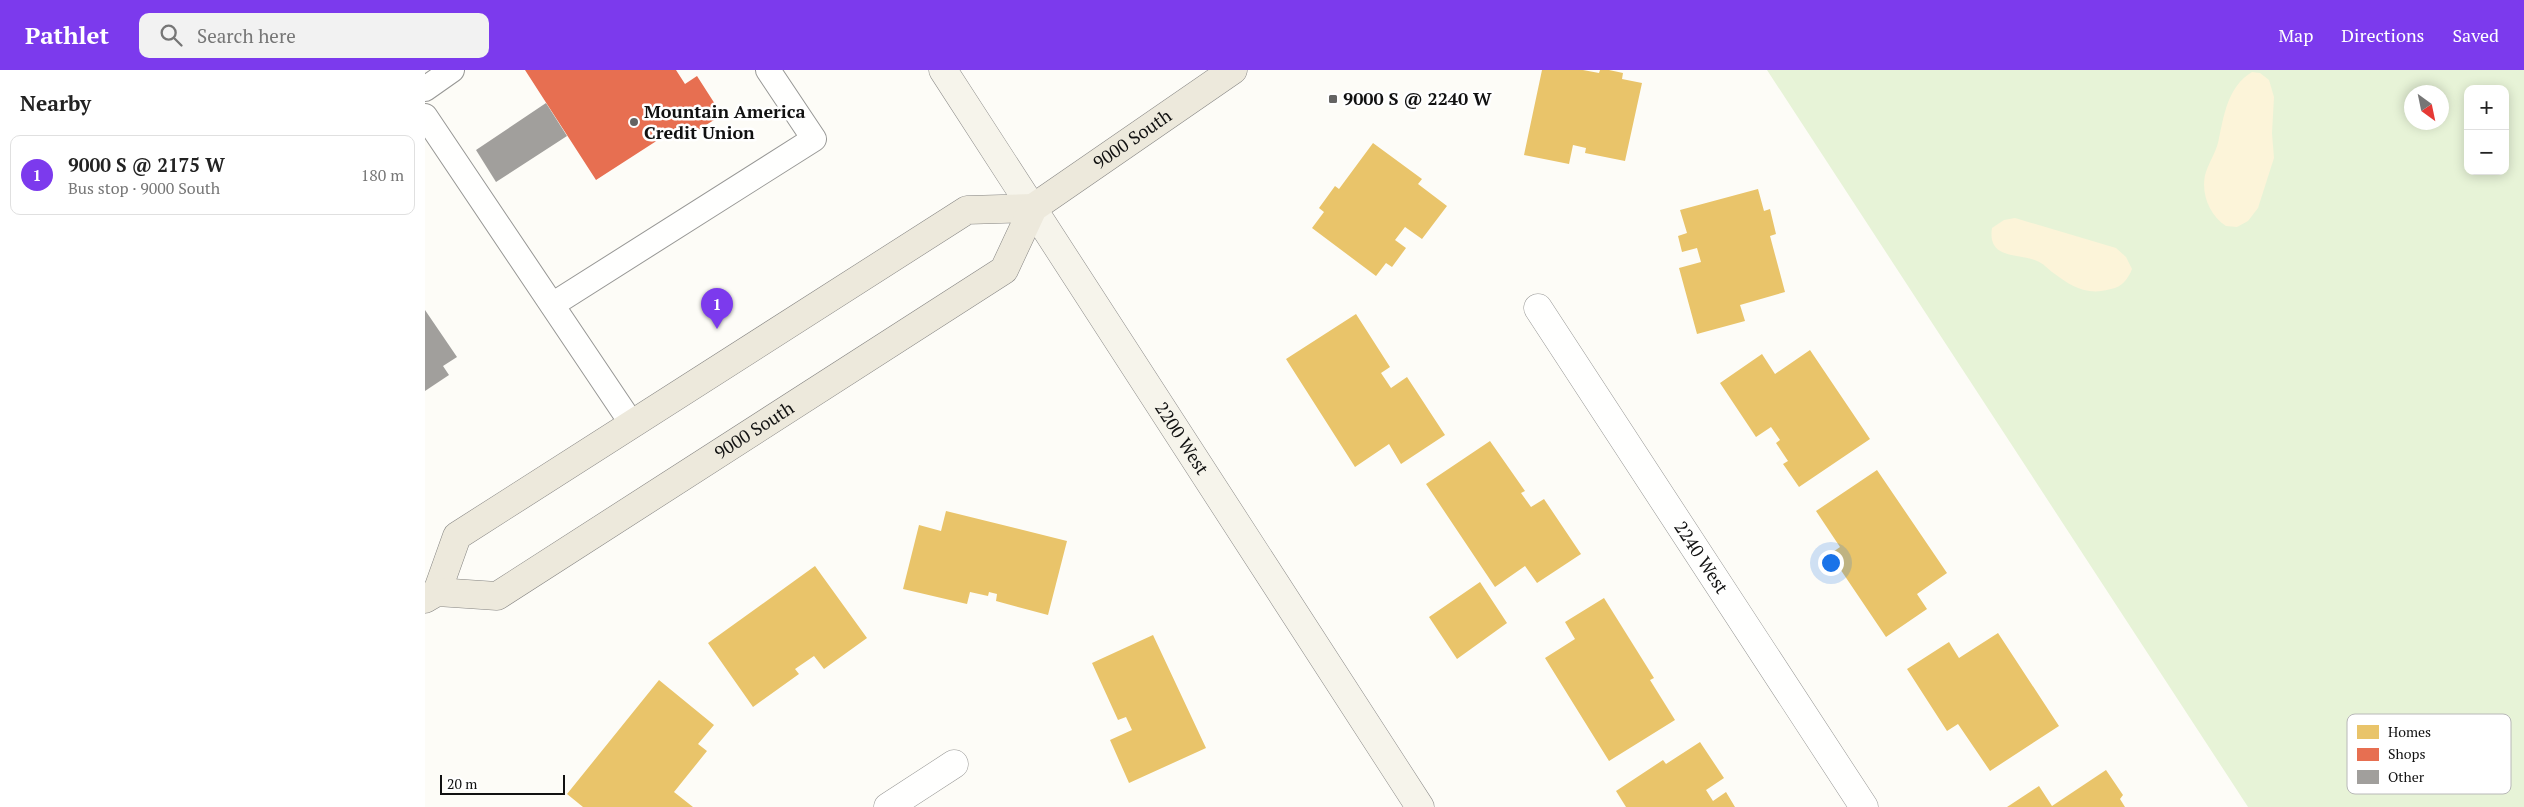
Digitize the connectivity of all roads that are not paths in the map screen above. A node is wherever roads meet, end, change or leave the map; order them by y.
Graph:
1 (452, 70) edge
2 (768, 70) edge
3 (943, 70) edge
4 (1233, 70) edge
5 (425, 89) edge
6 (425, 116) edge
7 (1033, 208) junction
8 (552, 305) junction
9 (1538, 308) dead end
10 (632, 424) junction
11 (431, 595) edge
12 (954, 764) dead end
13 (888, 807) edge
14 (1420, 807) edge
15 (1864, 807) edge

1 - 5 lane
2 - 8 lane
3 - 7 street, 2200 West
4 - 7 main road, 9000 South
6 - 8 lane
7 - 10 main road, 9000 South
7 - 11 main road, 9000 South
7 - 14 street, 2200 West
8 - 10 lane
9 - 15 street, 2240 West
10 - 11 main road, 9000 South
12 - 13 street

